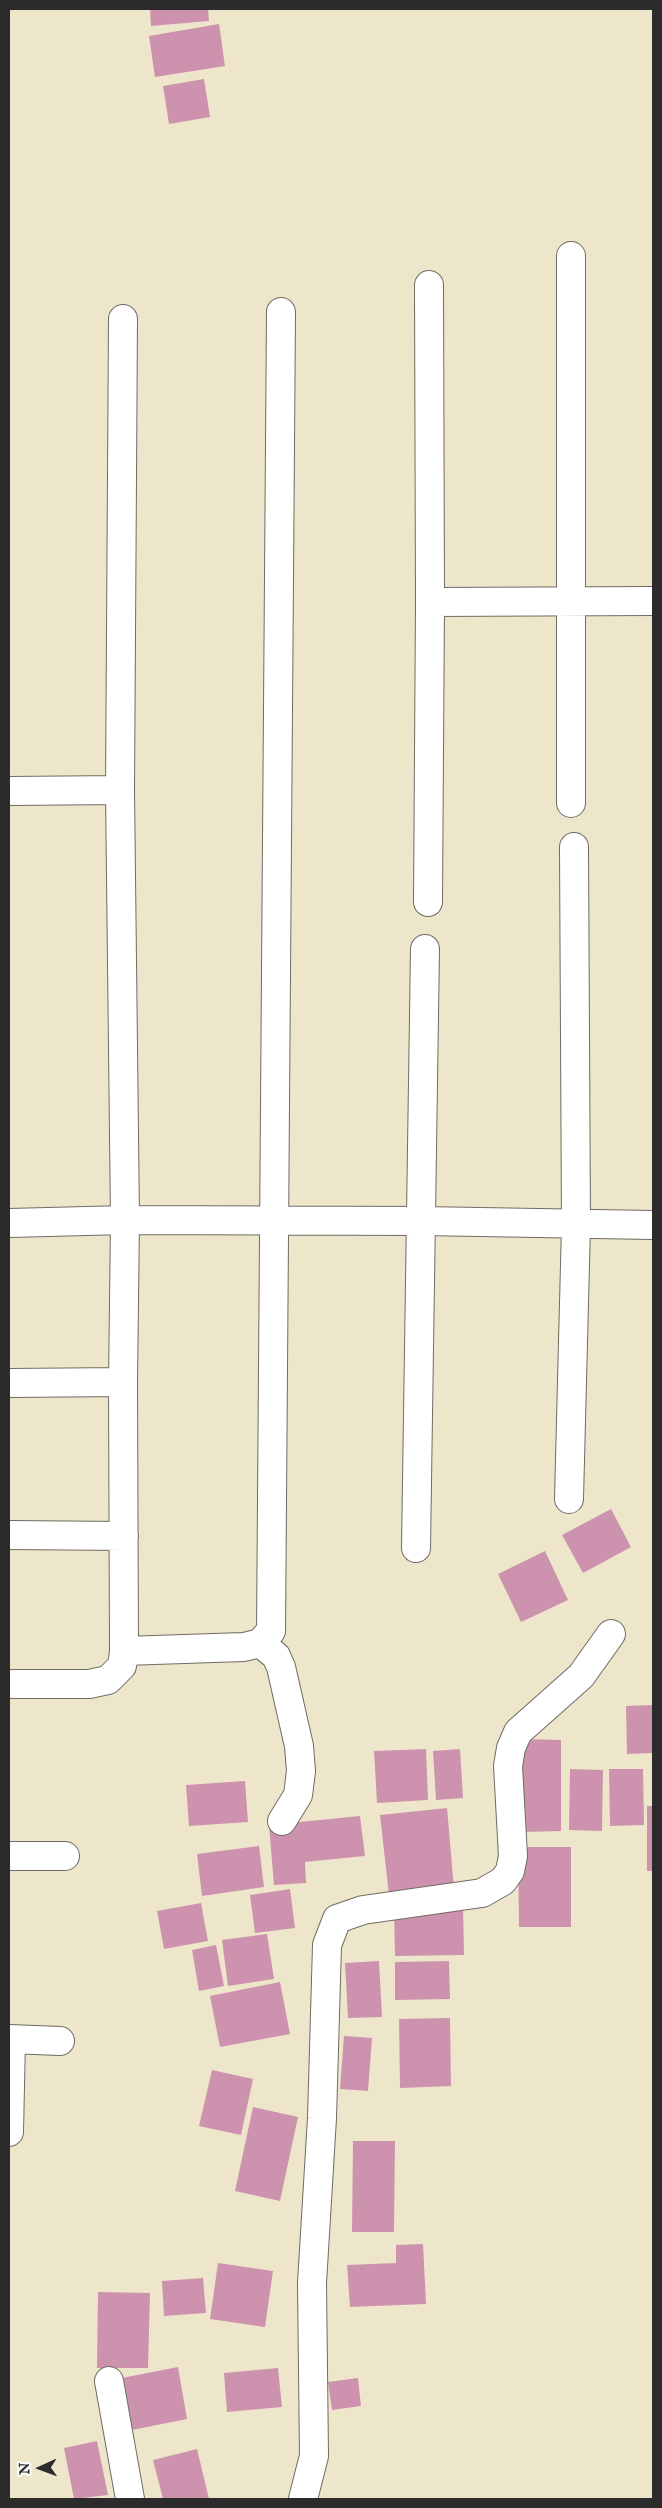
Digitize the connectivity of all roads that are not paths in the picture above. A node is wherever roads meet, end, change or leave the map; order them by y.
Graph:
1 (571, 256) dead end
2 (429, 285) dead end
3 (280, 312) dead end
4 (124, 319) dead end
5 (653, 601) edge
6 (430, 602) junction
7 (572, 602) junction
8 (120, 790) junction
9 (9, 791) edge
10 (571, 803) dead end
11 (574, 847) dead end
12 (428, 902) dead end
13 (426, 949) dead end
14 (125, 1220) junction
15 (422, 1221) junction
16 (273, 1222) junction
17 (9, 1223) edge
18 (576, 1225) junction
19 (653, 1226) edge
20 (123, 1382) junction
21 (9, 1383) edge
22 (569, 1499) dead end
23 (9, 1535) edge
24 (124, 1536) junction
25 (416, 1548) dead end
26 (611, 1634) dead end
27 (260, 1643) junction
28 (124, 1651) junction
29 (9, 1684) edge
30 (282, 1821) dead end
31 (9, 1856) edge
32 (65, 1856) dead end
33 (10, 2040) edge
34 (60, 2041) dead end
35 (9, 2132) edge
36 (109, 2381) dead end
37 (130, 2499) edge
38 (303, 2499) edge

1 - 7 street
2 - 6 street
3 - 16 street
4 - 8 street
5 - 7 street
6 - 7 street
6 - 12 street
7 - 10 street
8 - 9 street
8 - 14 street
11 - 18 street
13 - 15 street
14 - 16 street
14 - 17 street
14 - 20 street
15 - 16 street
15 - 18 street
15 - 25 street
16 - 27 street
18 - 19 street
18 - 22 street
20 - 21 street
20 - 24 street
23 - 24 street
24 - 28 street
26 - 38 street
27 - 28 street
27 - 30 street
28 - 29 street
31 - 32 street
33 - 34 street
33 - 35 street
36 - 37 street

